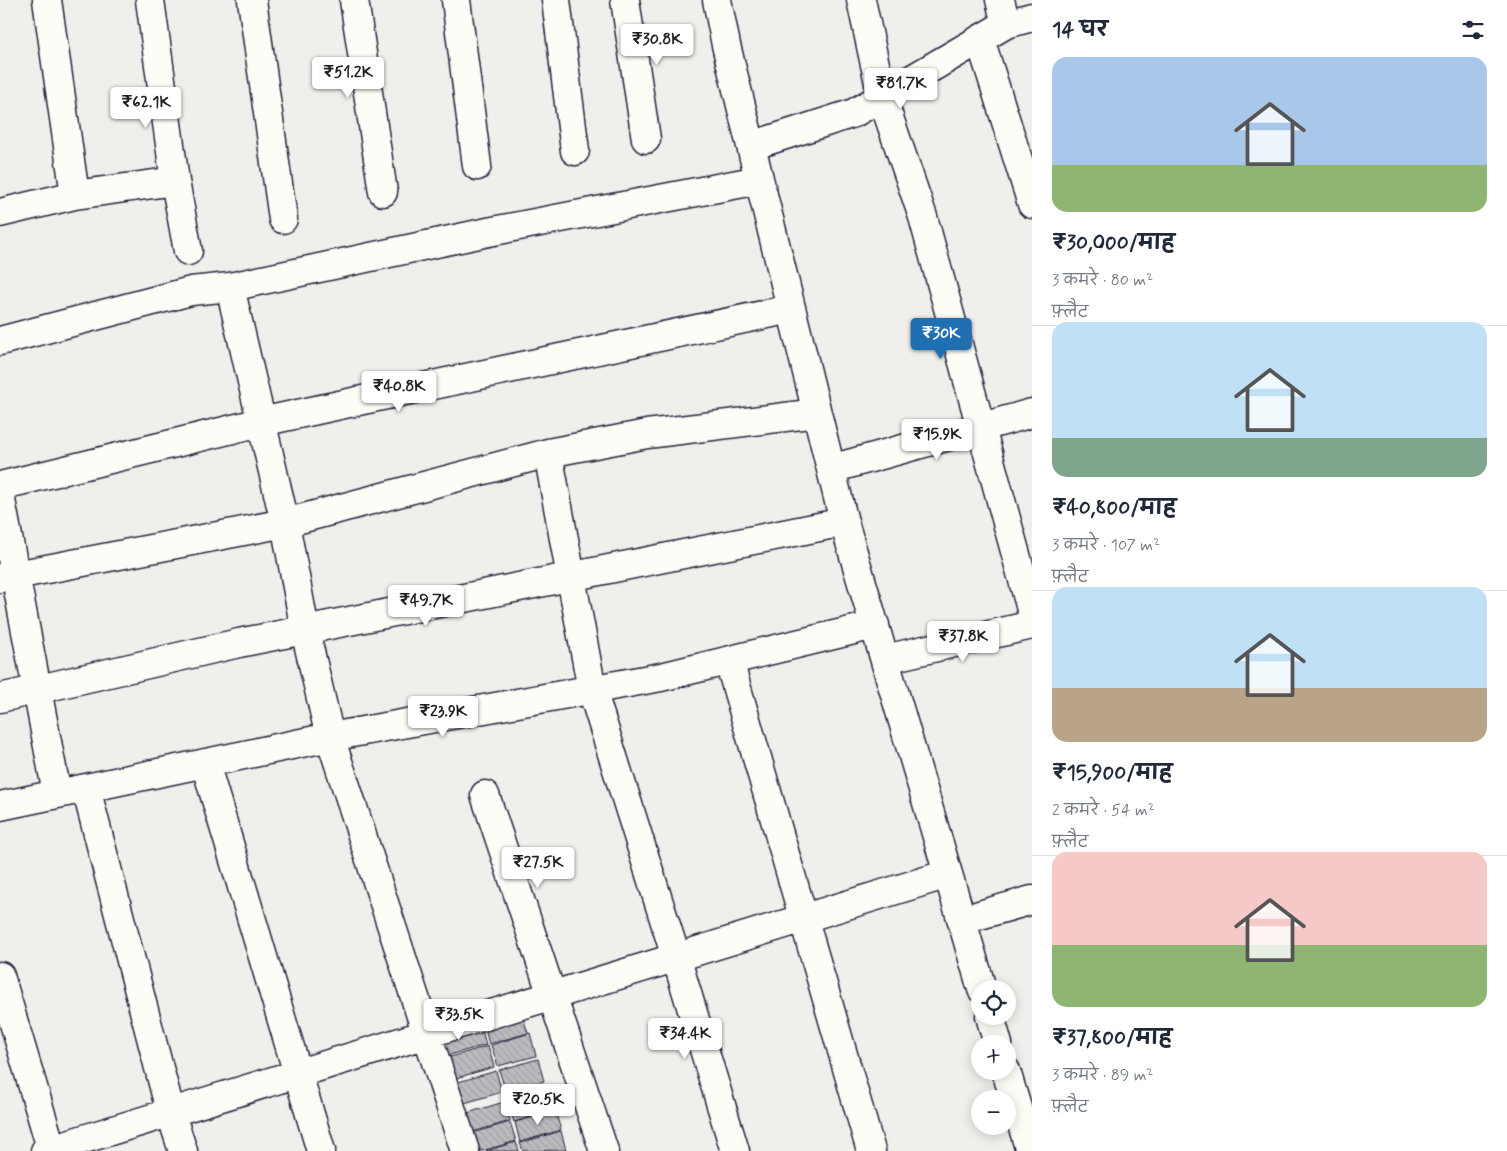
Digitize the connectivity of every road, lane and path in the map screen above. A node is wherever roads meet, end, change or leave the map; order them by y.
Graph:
1 (47, 0) edge
2 (150, 0) edge
3 (252, 0) edge
4 (354, 0) edge
5 (456, 0) edge
6 (556, 0) edge
7 (625, 0) edge
8 (717, 0) edge
9 (861, 0) edge
10 (1013, 14) edge
11 (980, 39) junction
12 (882, 97) junction
13 (646, 139) dead end
14 (751, 146) junction
15 (575, 151) dead end
16 (477, 166) dead end
17 (759, 180) junction
18 (175, 181) junction
19 (383, 192) dead end
20 (75, 195) junction
21 (1032, 204) edge
22 (0, 213) edge
23 (283, 218) dead end
24 (188, 251) dead end
25 (230, 287) junction
26 (791, 309) junction
27 (0, 341) edge
28 (817, 413) junction
29 (1032, 413) edge
30 (261, 422) junction
31 (981, 426) junction
32 (548, 453) junction
33 (831, 469) junction
34 (0, 486) edge
35 (0, 495) edge
36 (844, 522) junction
37 (285, 523) junction
38 (8, 577) edge
39 (571, 577) junction
40 (1032, 614) edge
41 (875, 625) junction
42 (1032, 625) edge
43 (305, 630) junction
44 (885, 659) junction
45 (729, 660) junction
46 (37, 690) junction
47 (592, 690) junction
48 (0, 698) edge
49 (330, 737) junction
50 (205, 763) junction
51 (86, 788) junction
52 (58, 794) junction
53 (484, 795) dead end
54 (0, 806) edge
55 (948, 874) junction
56 (1032, 900) edge
57 (805, 918) junction
58 (962, 920) junction
59 (676, 957) junction
60 (0, 976) edge
61 (979, 980) edge
62 (551, 996) junction
63 (426, 1035) junction
64 (298, 1074) junction
65 (1017, 1083) edge
66 (171, 1114) junction
67 (50, 1151) edge
68 (183, 1151) edge
69 (322, 1151) edge
70 (465, 1151) edge
71 (604, 1151) edge
72 (735, 1151) edge
73 (872, 1151) edge
74 (1030, 1151) edge

1 - 20 street
2 - 18 street
3 - 23 street
4 - 19 street
5 - 16 street
6 - 15 street
7 - 13 street
8 - 14 street
9 - 12 street
10 - 11 street
11 - 12 street
11 - 21 street
12 - 14 street
12 - 31 street
14 - 17 street
17 - 25 street
17 - 26 street
18 - 20 street
18 - 24 street
20 - 22 street
25 - 27 street
25 - 30 street
26 - 28 street
26 - 30 street
28 - 32 street
28 - 33 street
29 - 31 street
30 - 34 street
30 - 37 street
31 - 33 street
31 - 40 street
32 - 37 street
32 - 39 street
33 - 36 street
35 - 38 street
36 - 39 street
36 - 41 street
37 - 38 street
37 - 43 street
38 - 46 street
39 - 43 street
39 - 47 street
41 - 44 street
41 - 45 street
42 - 44 street
43 - 46 street
43 - 49 street
44 - 55 street
45 - 47 street
45 - 57 street
46 - 48 street
46 - 52 street
47 - 49 street
47 - 59 street
49 - 50 street
49 - 63 street
50 - 51 street
50 - 64 street
51 - 52 street
51 - 66 street
52 - 54 street
53 - 62 street
55 - 57 street
55 - 58 street
56 - 58 street
57 - 59 street
57 - 73 street
58 - 61 street
59 - 62 street
59 - 72 street
60 - 67 street
62 - 63 street
62 - 71 street
63 - 64 street
63 - 70 street
64 - 66 street
64 - 69 street
65 - 74 street
66 - 67 street
66 - 68 street

